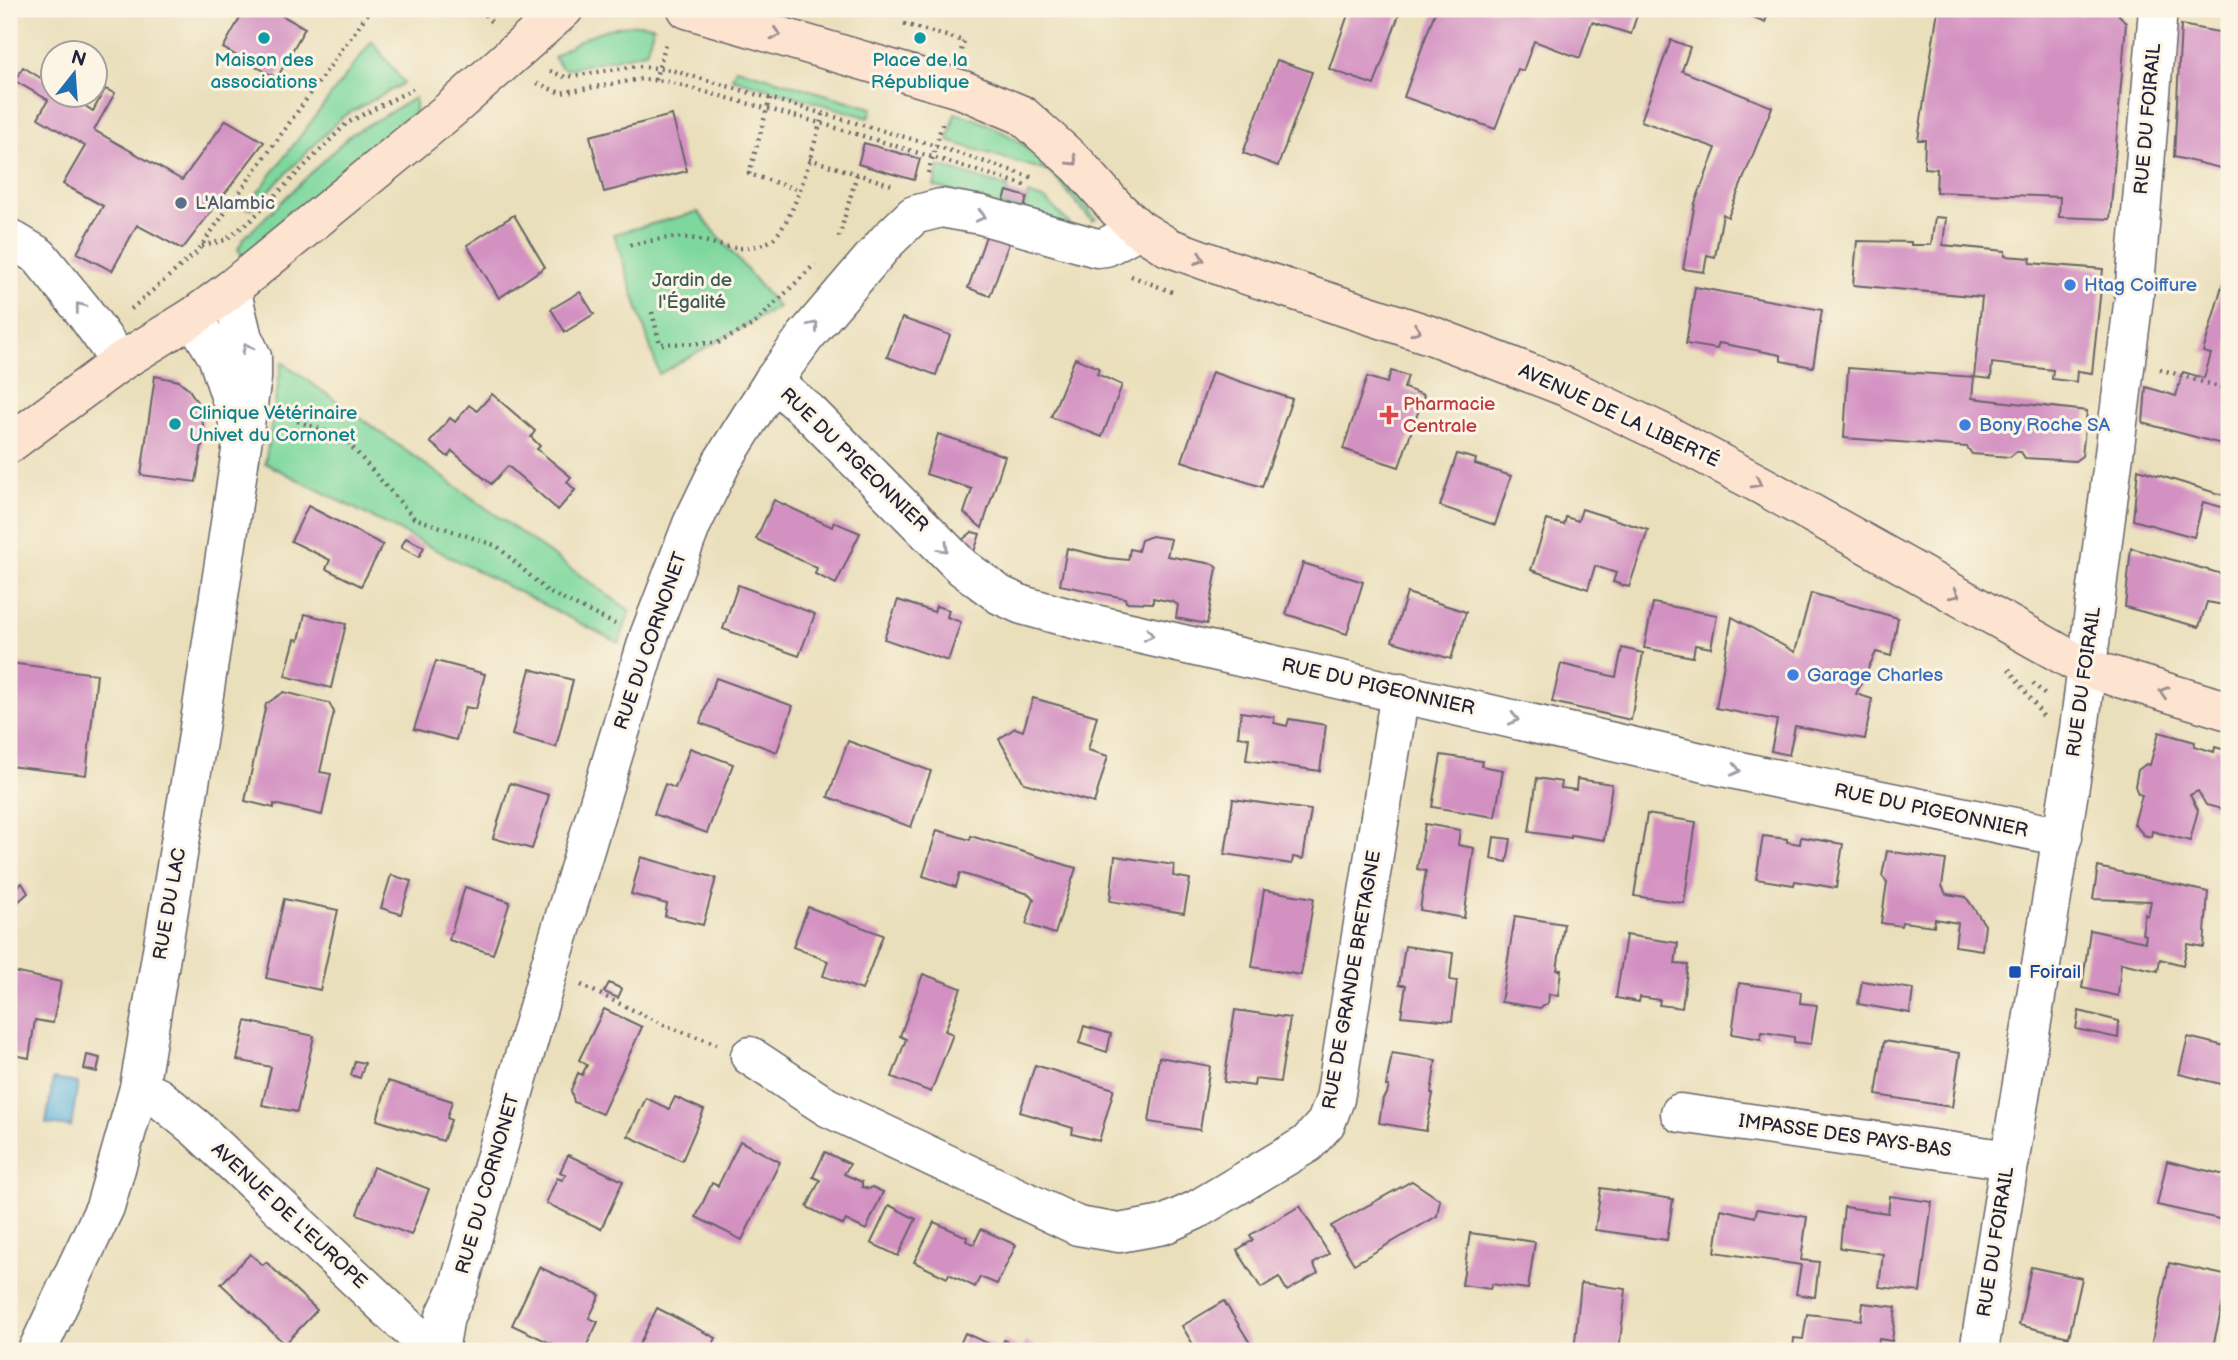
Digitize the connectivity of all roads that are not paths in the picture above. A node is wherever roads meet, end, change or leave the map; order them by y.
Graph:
1 (564, 9) edge
2 (2158, 9) edge
3 (678, 21) edge
4 (1139, 229) junction
5 (9, 238) edge
6 (231, 289) junction
7 (193, 317) junction
8 (120, 362) junction
9 (773, 381) junction
10 (244, 439) junction
11 (9, 444) edge
12 (2087, 668) junction
13 (1400, 692) junction
14 (2229, 711) edge
15 (2063, 837) junction
16 (750, 1056) road end
17 (139, 1088) junction
18 (1680, 1112) dead end
19 (2010, 1160) junction
20 (37, 1351) edge
21 (436, 1351) edge
22 (1979, 1351) edge

1 - 6 street
2 - 12 street, RUE DU FOIRAIL
3 -> 4 street, AVENUE DE LA LIBERTÉ
9 -> 4 street, RUE DU CORNONET
4 -> 12 street, AVENUE DE LA LIBERTÉ
8 -> 5 street
6 - 7 street
10 -> 6 street, RUE DU LAC
7 - 8 street
7 - 10 street, RUE DU LAC
8 - 11 street
9 -> 13 street, RUE DU PIGEONNIER
9 - 21 street, RUE DU CORNONET
10 - 17 street, RUE DU LAC
14 -> 12 street, AVENUE DE LA LIBERTÉ
12 - 15 street, RUE DU FOIRAIL
13 -> 15 street, RUE DU PIGEONNIER
13 - 16 street, RUE DE GRANDE BRETAGNE
15 - 19 street, RUE DU FOIRAIL
17 - 20 street, RUE DU LAC
17 - 21 street, AVENUE DE L'EUROPE
18 - 19 street, IMPASSE DES PAYS-BAS
19 - 22 street, RUE DU FOIRAIL

